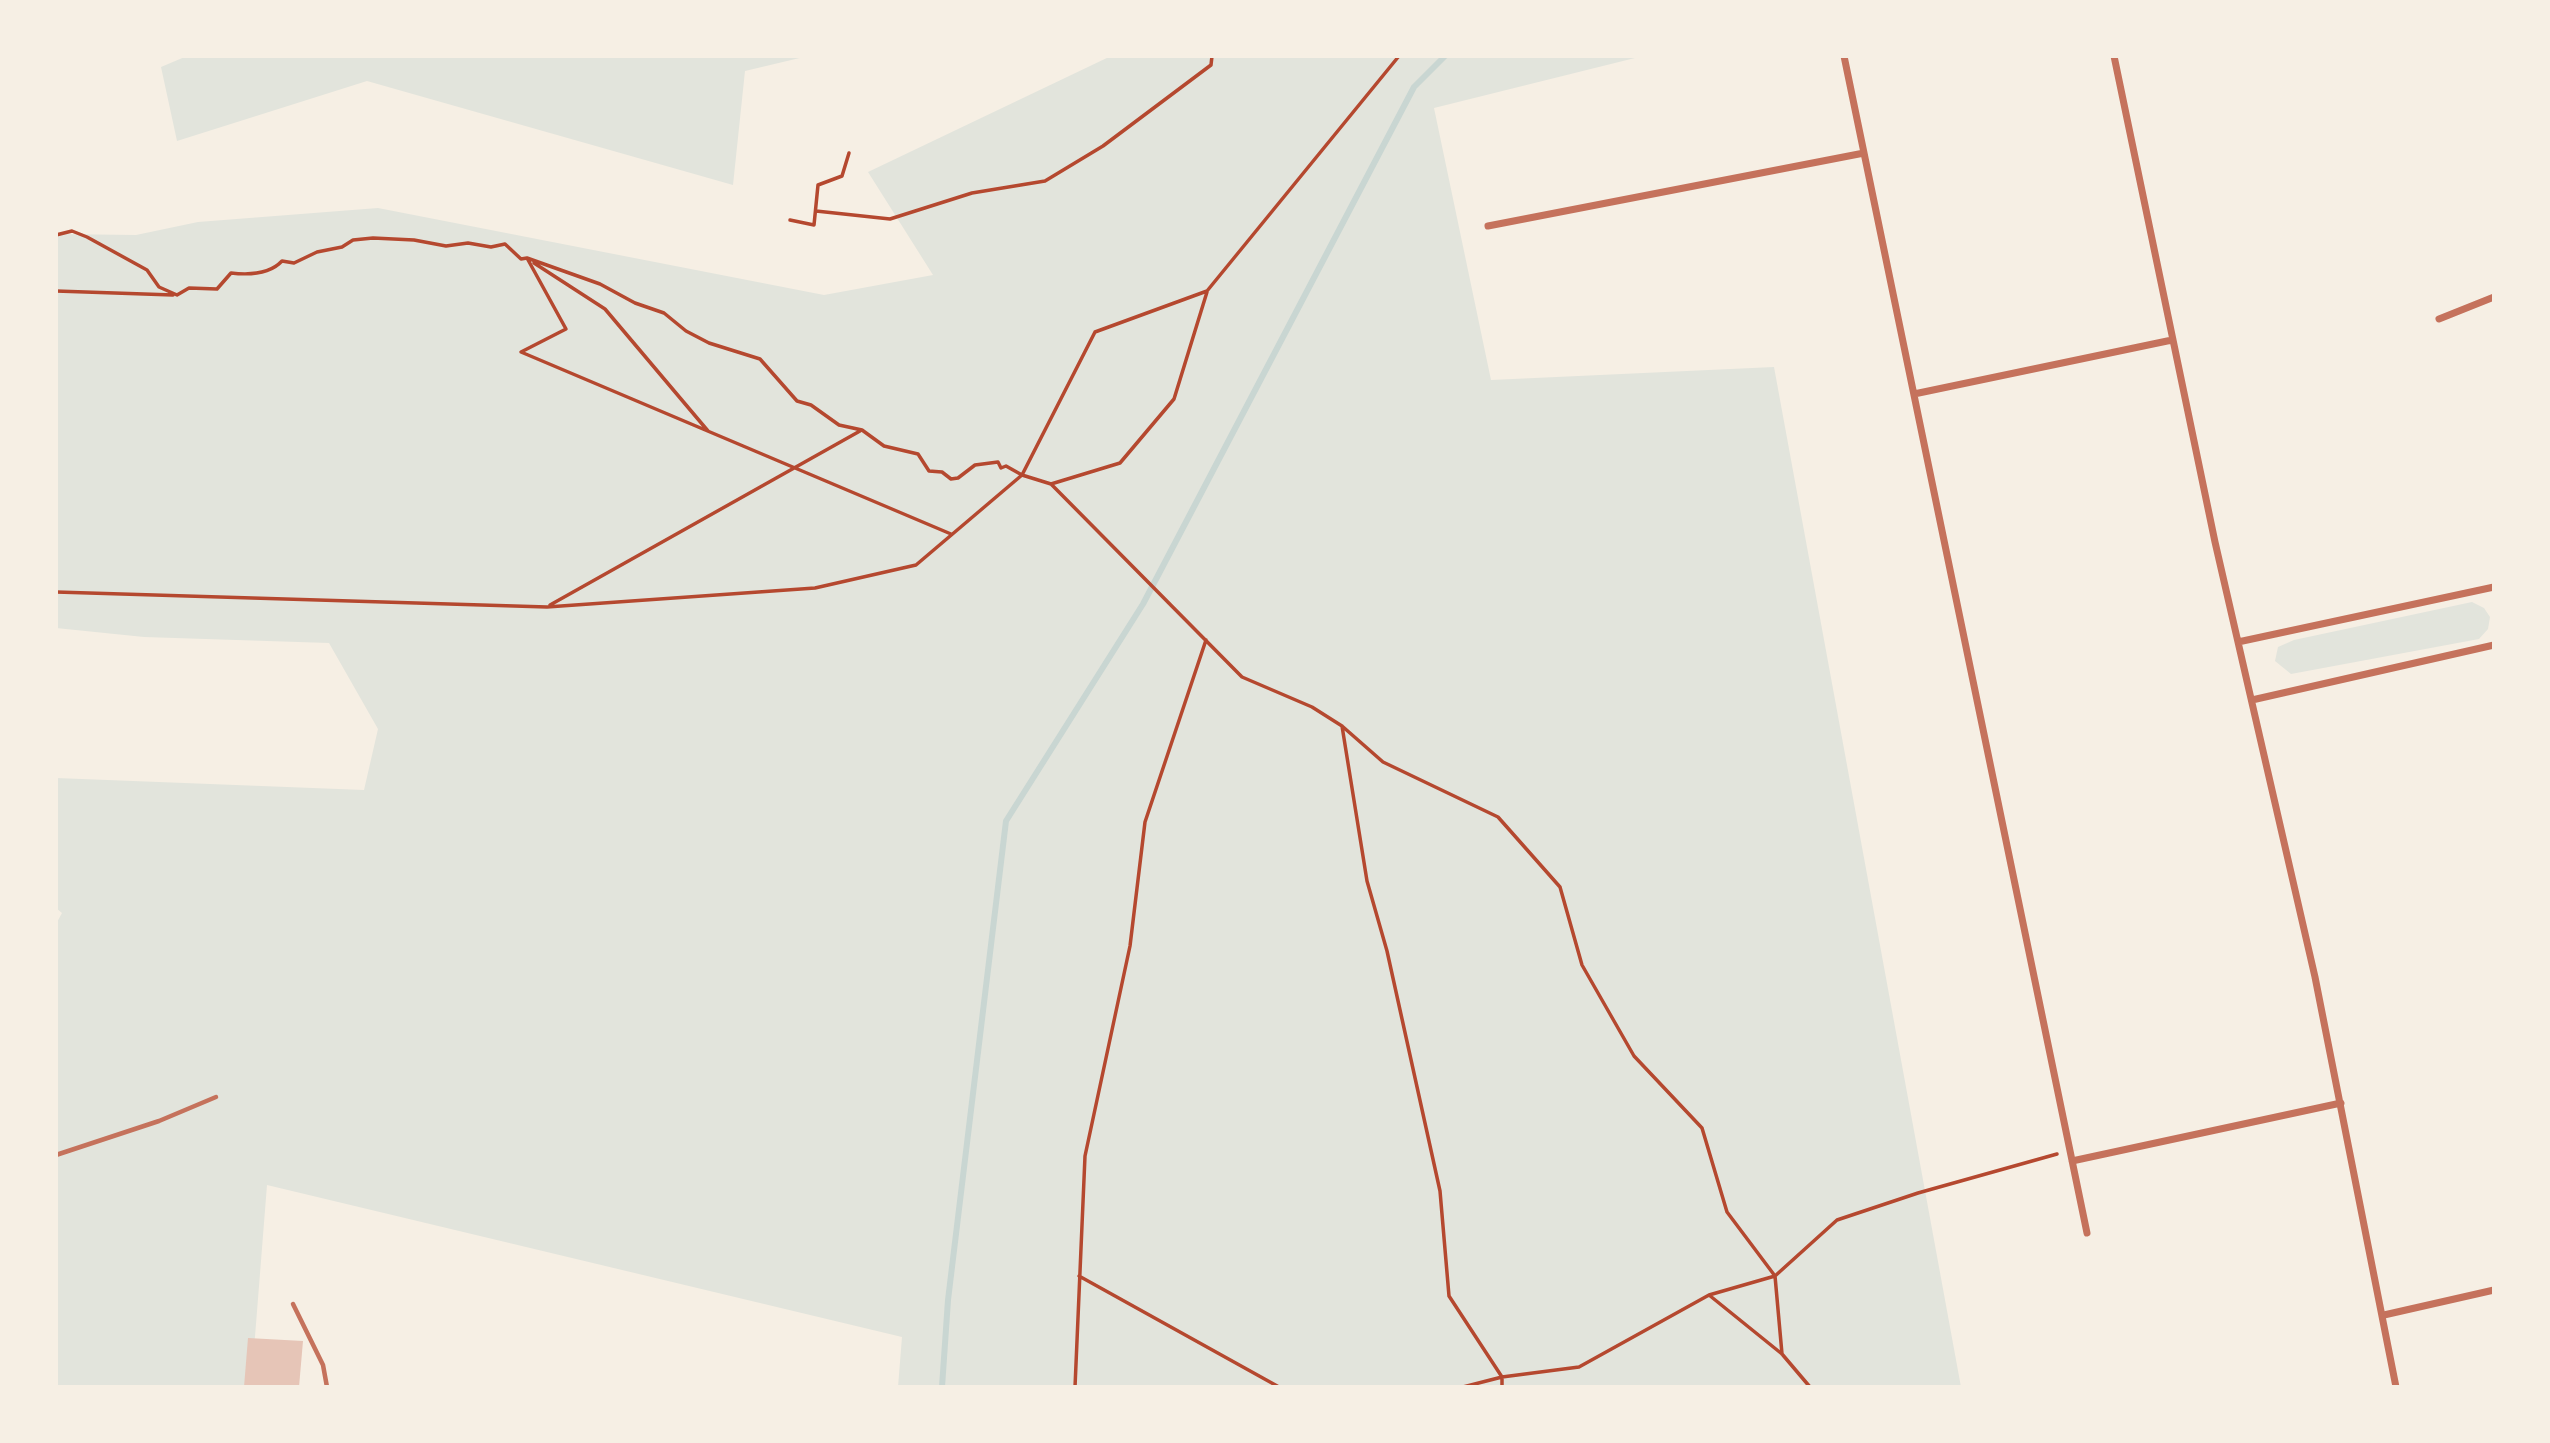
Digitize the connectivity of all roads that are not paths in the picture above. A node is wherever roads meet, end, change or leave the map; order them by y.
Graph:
1 (1844, 56) edge
2 (2114, 56) edge
3 (1864, 153) junction
4 (1488, 226) dead end
5 (2494, 297) edge
6 (2439, 319) dead end
7 (2172, 340) junction
8 (1914, 394) junction
9 (2493, 590) edge
10 (2238, 642) junction
11 (2494, 645) edge
12 (2252, 700) junction
13 (216, 1097) dead end
14 (2341, 1103) junction
15 (56, 1155) edge
16 (2072, 1161) junction
17 (2087, 1233) dead end
18 (2494, 1290) edge
19 (293, 1304) dead end
20 (2384, 1315) junction
21 (327, 1387) edge
22 (2396, 1387) edge

1 - 3 street
2 - 7 street
3 - 4 street
3 - 8 street
5 - 6 street
7 - 8 street
7 - 10 street
8 - 16 street
9 - 10 street
10 - 12 street
11 - 12 street
12 - 14 street
13 - 15 lane
14 - 16 street
14 - 20 street
16 - 17 street
18 - 20 street
19 - 21 lane
20 - 22 street

